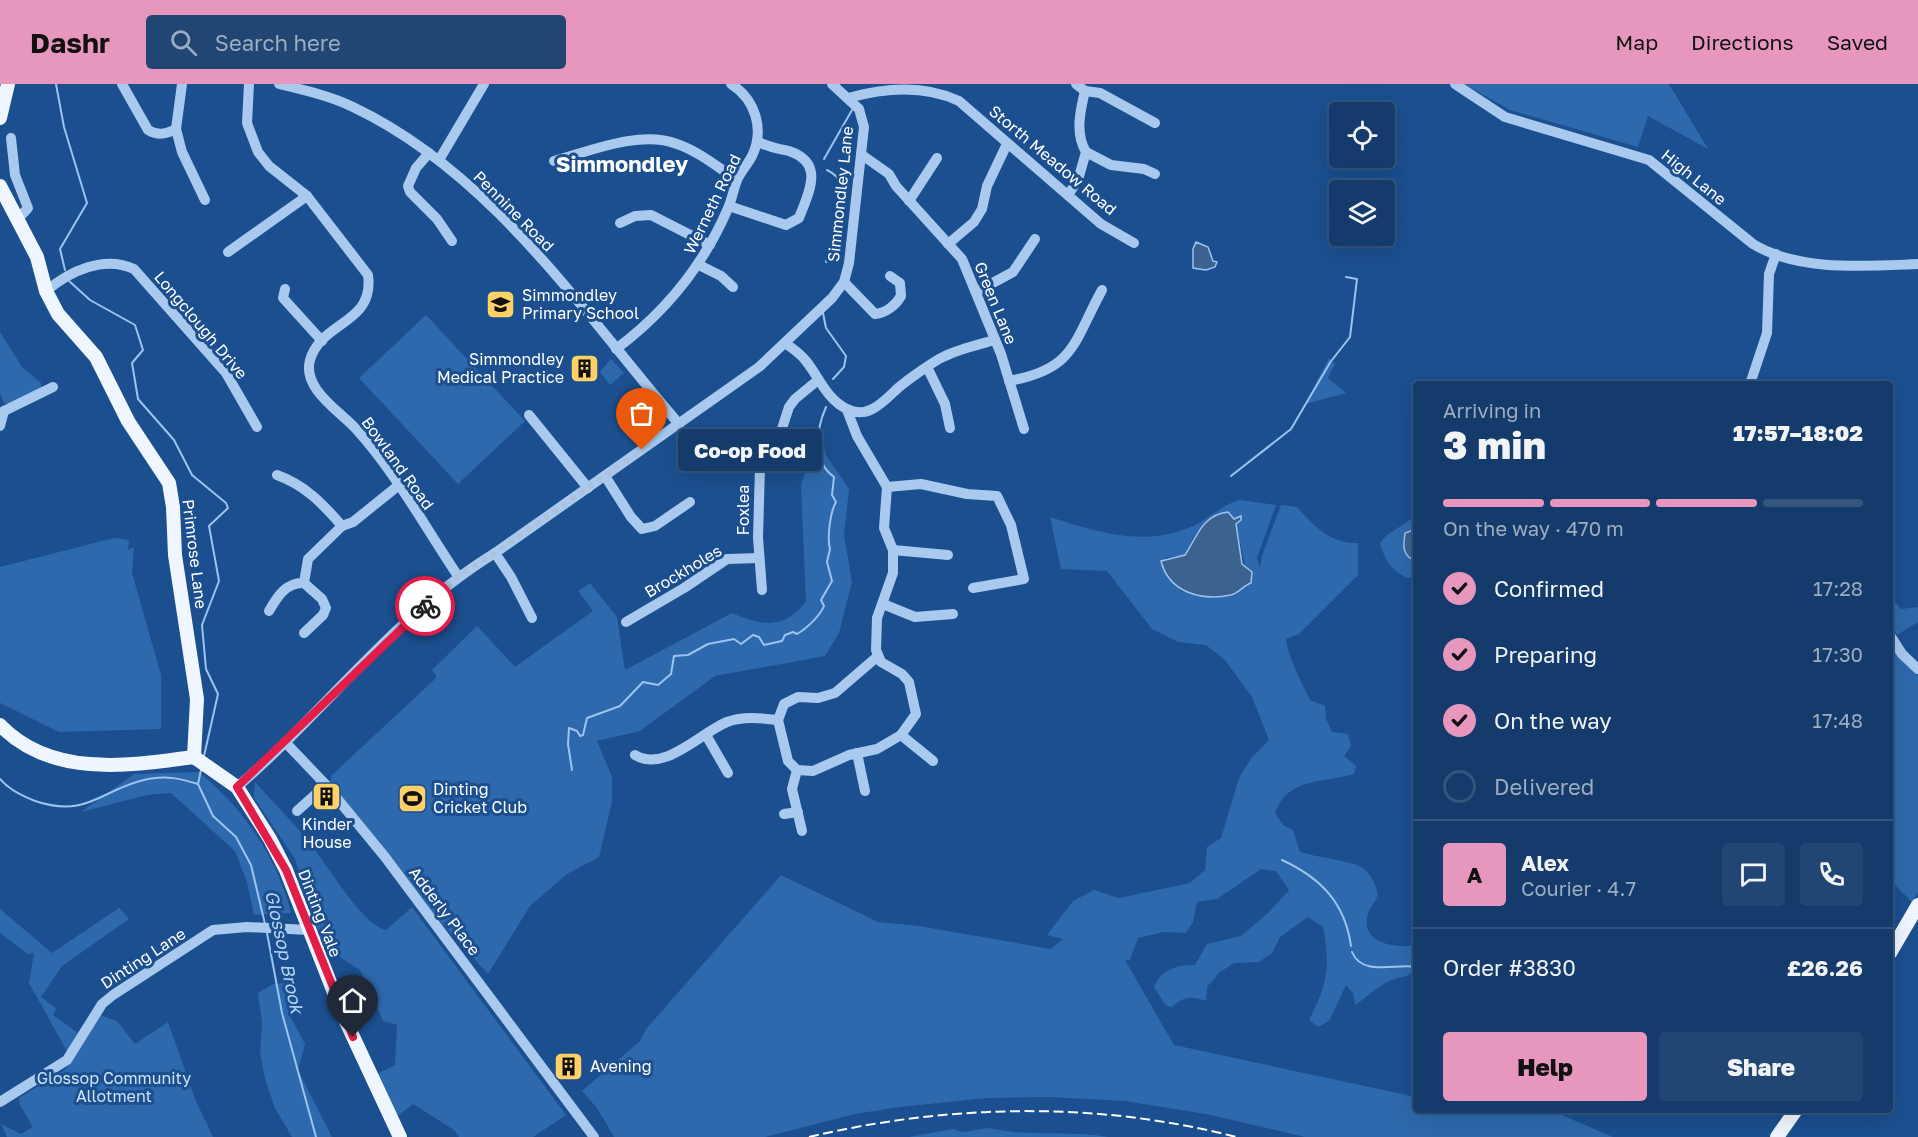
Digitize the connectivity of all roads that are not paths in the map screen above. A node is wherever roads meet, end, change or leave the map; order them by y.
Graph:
1 (8, 84) edge
2 (122, 84) edge
3 (182, 84) edge
4 (249, 84) edge
5 (279, 84) edge
6 (484, 84) edge
7 (731, 84) edge
8 (832, 84) edge
9 (1455, 84) edge
10 (294, 86) edge
11 (900, 87) edge
12 (1081, 88) edge
13 (848, 98) junction
14 (0, 118) edge
15 (1155, 123) dead end
16 (176, 129) junction
17 (10, 138) dead end
18 (757, 141) junction
19 (1007, 144) junction
20 (1086, 152) junction
21 (429, 153) junction
22 (862, 155) junction
23 (937, 158) dead end
24 (439, 160) junction
25 (566, 170) dead end
26 (1155, 174) dead end
27 (737, 180) junction
28 (0, 186) edge
29 (1068, 195) junction
30 (307, 196) junction
31 (205, 200) dead end
32 (909, 201) junction
33 (729, 206) junction
34 (17, 220) junction
35 (620, 223) dead end
36 (1035, 239) dead end
37 (452, 241) dead end
38 (1134, 243) dead end
39 (948, 244) junction
40 (710, 245) junction
41 (228, 252) dead end
42 (1776, 254) junction
43 (1918, 264) edge
44 (699, 265) junction
45 (890, 276) dead end
46 (844, 282) junction
47 (733, 287) dead end
48 (285, 289) dead end
49 (1102, 290) dead end
50 (46, 291) junction
51 (976, 292) junction
52 (322, 340) junction
53 (995, 340) junction
54 (785, 343) junction
55 (616, 349) junction
56 (928, 369) junction
57 (818, 380) junction
58 (1009, 381) junction
59 (1751, 381) edge
60 (53, 387) dead end
61 (2, 408) edge
62 (848, 410) junction
63 (529, 415) dead end
64 (679, 424) junction
65 (0, 426) edge
66 (257, 427) dead end
67 (950, 428) dead end
68 (1024, 429) dead end
69 (277, 475) dead end
70 (604, 476) junction
71 (399, 485) junction
72 (887, 487) junction
73 (588, 488) junction
74 (690, 501) dead end
75 (342, 526) junction
76 (893, 549) junction
77 (495, 553) junction
78 (948, 555) dead end
79 (759, 558) junction
80 (458, 576) junction
81 (304, 583) junction
82 (973, 588) dead end
83 (762, 590) dead end
84 (883, 604) junction
85 (269, 611) dead end
86 (531, 618) dead end
87 (949, 618) dead end
88 (626, 622) dead end
89 (304, 633) dead end
90 (1893, 640) edge
91 (878, 657) junction
92 (1918, 669) edge
93 (778, 720) junction
94 (0, 725) edge
95 (706, 735) junction
96 (901, 735) junction
97 (285, 742) junction
98 (857, 753) junction
99 (635, 755) dead end
100 (194, 757) junction
101 (933, 761) dead end
102 (797, 770) junction
103 (728, 773) dead end
104 (326, 785) junction
105 (237, 787) junction
106 (865, 791) dead end
107 (297, 811) dead end
108 (798, 812) junction
109 (783, 814) dead end
110 (802, 831) dead end
111 (1918, 905) edge
112 (309, 930) junction
113 (1893, 948) edge
114 (0, 1102) edge
115 (1794, 1113) edge
116 (400, 1137) edge
117 (594, 1137) edge
118 (1778, 1137) edge

1 - 14 main road
2 - 16 street
3 - 16 street
4 - 30 street, Bowland Road
5 - 10 street, Pennine Road
6 - 24 street
7 - 18 street, Werneth Road
8 - 13 street, Simmondley Lane
9 - 42 street, High Lane
10 - 21 street, Pennine Road
11 - 13 street, Storth Meadow Road
11 - 19 street, Storth Meadow Road
12 - 15 street
12 - 20 street
13 - 22 street, Simmondley Lane
16 - 31 street
17 - 34 street
18 - 27 street, Werneth Road
18 - 33 street
19 - 29 street, Storth Meadow Road
19 - 39 street
20 - 26 street
20 - 29 street
21 - 24 street, Pennine Road
21 - 37 street
22 - 32 street, Green Lane
22 - 46 street, Simmondley Lane
23 - 32 street
24 - 55 street, Pennine Road
25 - 27 street
27 - 33 street, Werneth Road
28 - 34 main road, Primrose Lane
29 - 38 street, Storth Meadow Road
30 - 41 street
30 - 52 street, Bowland Road
32 - 39 street, Green Lane
33 - 40 street, Werneth Road
34 - 50 main road, Primrose Lane
35 - 40 street
36 - 51 street
39 - 51 street, Green Lane
40 - 44 street, Werneth Road
42 - 43 street, High Lane
42 - 59 street
44 - 47 street
44 - 55 street, Werneth Road
45 - 46 street
46 - 54 street, Simmondley Lane
48 - 52 street
49 - 58 street
50 - 66 street, Longclough Drive
50 - 100 main road, Primrose Lane
51 - 53 street, Green Lane
52 - 71 street, Bowland Road
53 - 56 street
53 - 58 street, Green Lane
54 - 57 street
54 - 64 street, Simmondley Lane
55 - 64 street, Pennine Road
56 - 62 street
56 - 67 street
57 - 62 street
57 - 79 street, Foxlea
58 - 68 street, Green Lane
60 - 61 street
61 - 65 street
62 - 72 street
63 - 73 street
64 - 70 street, Simmondley Lane
69 - 75 street
70 - 73 street, Simmondley Lane
70 - 74 street
71 - 75 street
71 - 80 street, Bowland Road
72 - 76 street
72 - 82 street
73 - 77 street, Simmondley Lane
75 - 81 street
76 - 78 street
76 - 84 street
77 - 80 street, Simmondley Lane
77 - 86 street
79 - 83 street, Foxlea
79 - 88 street, Brockholes
80 - 97 street, Simmondley Lane
81 - 85 street
81 - 89 street
84 - 87 street
84 - 91 street
90 - 92 street
91 - 93 street
91 - 96 street
93 - 95 street
93 - 102 street
94 - 100 main road
95 - 99 street
95 - 103 street
96 - 98 street
96 - 101 street
97 - 104 street, Adderly Place
97 - 105 street, Simmondley Lane
98 - 102 street
98 - 106 street
100 - 105 main road, Dinting Vale
102 - 108 street
104 - 107 street
104 - 117 street, Adderly Place
105 - 112 main road, Dinting Vale
108 - 109 street
108 - 110 street
111 - 113 main road
112 - 114 street, Dinting Lane
112 - 116 main road, Dinting Vale
115 - 118 main road

